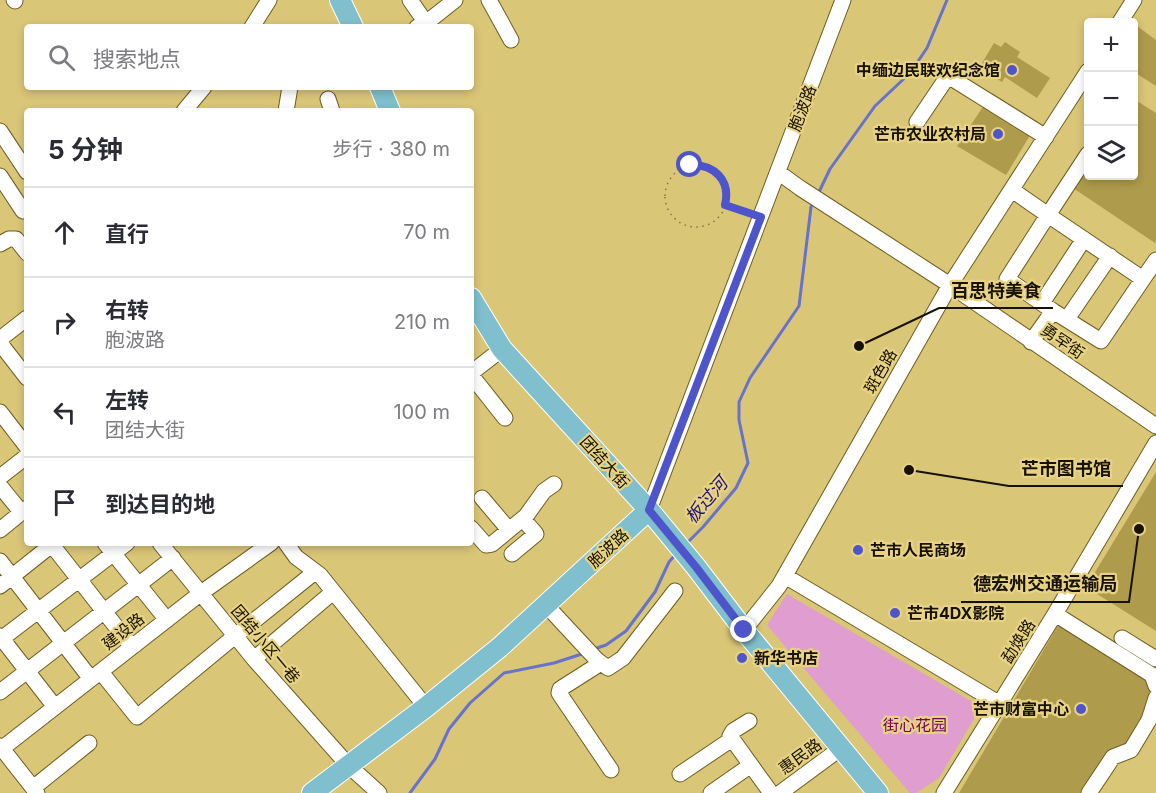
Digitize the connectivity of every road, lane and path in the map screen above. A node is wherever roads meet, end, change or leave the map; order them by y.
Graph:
1 (269, 0) edge
2 (340, 0) edge
3 (410, 0) edge
4 (455, 0) edge
5 (489, 0) edge
6 (843, 0) edge
7 (1131, 1) edge
8 (1122, 18) edge
9 (254, 24) edge
10 (348, 24) edge
11 (422, 24) edge
12 (423, 24) edge
13 (511, 40) dead end
14 (1088, 72) edge
15 (202, 90) edge
16 (290, 90) edge
17 (381, 90) edge
18 (186, 108) edge
19 (286, 108) edge
20 (389, 108) edge
21 (917, 122) dead end
22 (0, 131) edge
23 (1046, 137) junction
24 (1084, 161) edge
25 (24, 167) edge
26 (24, 169) edge
27 (778, 172) junction
28 (1, 178) edge
29 (1012, 190) junction
30 (725, 205) junction
31 (23, 211) dead end
32 (1048, 215) junction
33 (761, 217) junction
34 (1084, 239) junction
35 (0, 244) edge
36 (24, 249) edge
37 (1110, 256) junction
38 (1156, 260) edge
39 (1143, 279) junction
40 (950, 285) junction
41 (474, 303) edge
42 (1048, 307) junction
43 (24, 320) edge
44 (1067, 320) junction
45 (0, 339) edge
46 (1031, 342) junction
47 (0, 344) edge
48 (502, 349) junction
49 (474, 372) edge
50 (24, 374) edge
51 (474, 378) edge
52 (505, 418) dead end
53 (2, 420) edge
54 (1156, 426) edge
55 (1156, 443) edge
56 (24, 444) edge
57 (24, 458) edge
58 (0, 477) edge
59 (554, 484) dead end
60 (0, 486) edge
61 (482, 498) dead end
62 (649, 510) junction
63 (24, 511) edge
64 (523, 519) junction
65 (0, 530) edge
66 (509, 530) junction
67 (474, 531) edge
68 (50, 546) edge
69 (54, 546) edge
70 (163, 546) edge
71 (267, 546) edge
72 (287, 546) edge
73 (109, 548) edge
74 (512, 554) dead end
75 (173, 558) junction
76 (0, 561) edge
77 (315, 572) junction
78 (785, 576) junction
79 (79, 580) junction
80 (6, 581) edge
81 (139, 584) junction
82 (675, 591) dead end
83 (333, 592) junction
84 (201, 593) junction
85 (546, 605) junction
86 (39, 611) junction
87 (104, 611) junction
88 (1055, 614) junction
89 (167, 620) junction
90 (744, 630) junction
91 (235, 636) junction
92 (1, 638) edge
93 (1122, 638) dead end
94 (63, 643) junction
95 (132, 647) junction
96 (254, 658) junction
97 (1156, 659) edge
98 (599, 661) junction
99 (27, 671) junction
100 (96, 676) junction
101 (1156, 686) edge
102 (0, 692) edge
103 (1156, 698) edge
104 (1000, 704) junction
105 (55, 707) junction
106 (426, 707) junction
107 (749, 721) dead end
108 (732, 739) junction
109 (88, 743) dead end
110 (1, 748) edge
111 (841, 748) junction
112 (348, 765) junction
113 (751, 765) junction
114 (611, 770) dead end
115 (680, 774) dead end
116 (35, 791) edge
117 (312, 793) edge
118 (379, 793) edge
119 (711, 793) edge
120 (771, 793) edge
121 (780, 793) edge
122 (878, 793) edge
123 (944, 793) edge
124 (1089, 793) edge

1 - 9 street
2 - 10 main road
3 - 11 street
4 - 12 street
5 - 13 street
6 - 27 street, 胞波路
7 - 8 street
14 - 23 street, 斑色路
15 - 18 street
16 - 19 street
17 - 20 main road
21 - 23 street
22 - 25 street
23 - 29 street, 斑色路
24 - 32 street
26 - 28 street
27 - 33 street, 胞波路
27 - 40 street, 勇罕街
28 - 31 street
29 - 32 street
29 - 40 street, 斑色路
30 - 30 path
30 - 33 path
32 - 34 street
32 - 42 street
33 - 62 street, 胞波路
34 - 37 street
34 - 42 street
35 - 36 street
37 - 39 street
37 - 44 street
38 - 39 street
39 - 44 street
40 - 46 street, 勇罕街
40 - 78 street, 斑色路
41 - 48 main road, 团结大街
42 - 44 street
42 - 46 street
43 - 45 street
46 - 54 street, 勇罕街
47 - 50 street
48 - 49 street
48 - 62 main road, 团结大街
51 - 52 street
53 - 56 street
55 - 88 street, 勐焕路
57 - 58 street
59 - 64 street
60 - 63 street
61 - 66 street
62 - 85 main road, 胞波路
62 - 90 main road, 团结大街
63 - 65 street
64 - 66 street
64 - 74 street
66 - 67 street
68 - 80 street
69 - 79 street
70 - 75 street, 团结小区一巷
71 - 84 street, 建设路
72 - 77 street
73 - 79 street
73 - 81 street
75 - 81 street
75 - 84 street, 团结小区一巷
76 - 80 street
77 - 83 street
77 - 91 street
78 - 90 street, 斑色路
78 - 104 street
79 - 86 street
79 - 87 street
80 - 86 street
81 - 87 street
81 - 89 street
82 - 98 street
83 - 96 street
83 - 106 street
84 - 89 street, 建设路
84 - 91 street, 团结小区一巷
85 - 98 street
85 - 106 main road, 胞波路
86 - 92 street
86 - 94 street
87 - 94 street
87 - 95 street
88 - 101 street
88 - 104 street, 勐焕路
89 - 95 street, 建设路
90 - 111 main road, 团结大街
91 - 96 street, 团结小区一巷
91 - 100 street
92 - 99 street
93 - 97 street
94 - 99 street
94 - 100 street
95 - 100 street, 建设路
96 - 112 street, 团结小区一巷
98 - 114 street
99 - 102 street
99 - 105 street
100 - 105 street, 建设路
103 - 124 street
104 - 123 street, 勐焕路
105 - 110 street, 建设路
106 - 112 main road, 胞波路
107 - 108 street
108 - 113 street
108 - 115 street
109 - 116 street
110 - 116 street
111 - 121 street, 惠民路
111 - 122 main road, 团结大街
112 - 117 main road, 胞波路
112 - 118 street, 团结小区一巷
113 - 119 street
113 - 120 street

